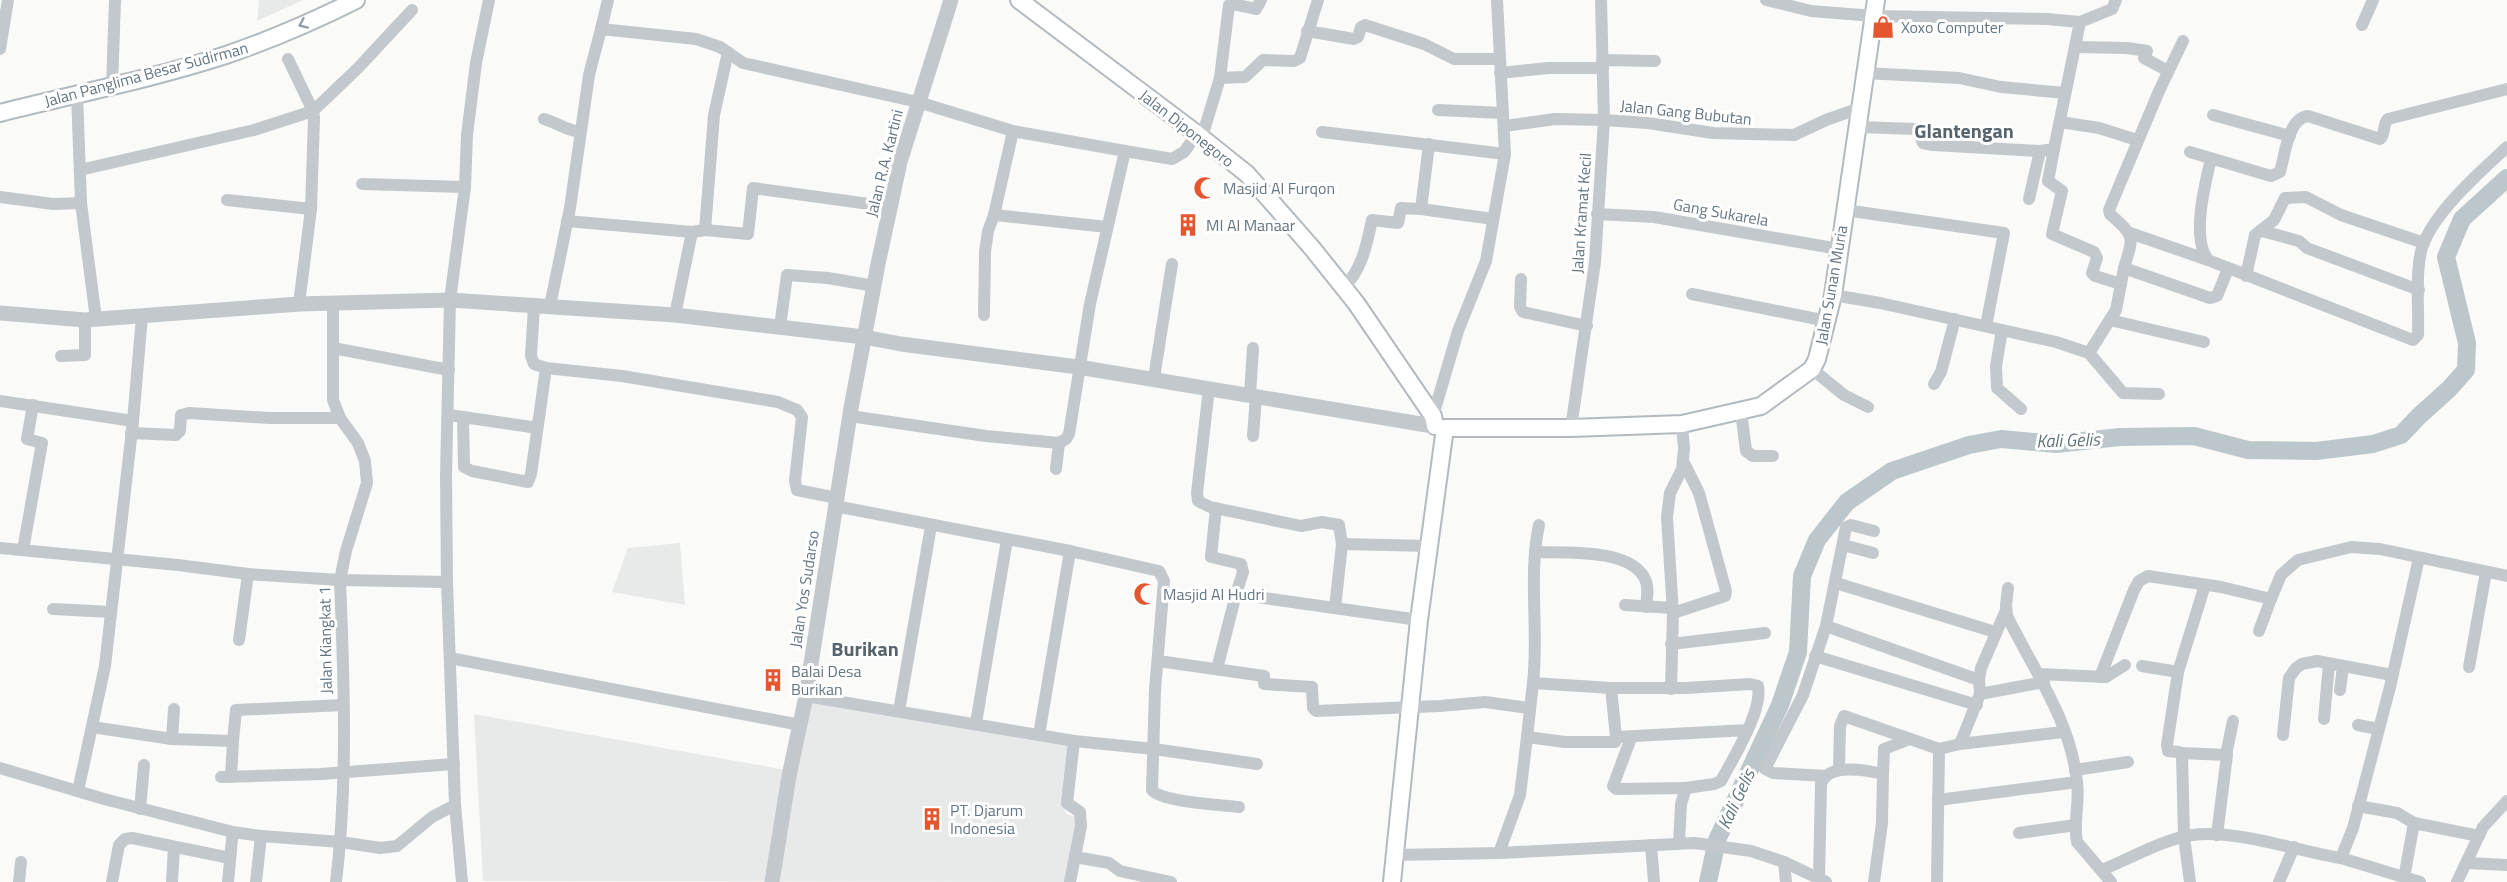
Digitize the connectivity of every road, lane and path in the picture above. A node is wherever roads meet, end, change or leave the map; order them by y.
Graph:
1 (8, 0) edge
2 (115, 0) edge
3 (356, 0) edge
4 (489, 0) edge
5 (608, 0) edge
6 (951, 0) edge
7 (1019, 0) edge
8 (1261, 0) edge
9 (1318, 0) edge
10 (1497, 0) edge
11 (1601, 0) edge
12 (1766, 0) edge
13 (2116, 0) edge
14 (2373, 0) edge
15 (1875, 8) edge
16 (412, 10) dead end
17 (2080, 22) junction
18 (2362, 25) dead end
19 (602, 29) junction
20 (1307, 31) junction
21 (2183, 41) dead end
22 (2075, 47) junction
23 (0, 49) edge
24 (728, 52) junction
25 (288, 59) dead end
26 (1498, 59) junction
27 (1655, 61) dead end
28 (1603, 64) junction
29 (2168, 71) junction
30 (1500, 73) junction
31 (1865, 73) junction
32 (1220, 78) junction
33 (112, 86) junction
34 (2507, 89) edge
35 (2065, 93) junction
36 (77, 94) junction
37 (918, 102) junction
38 (1860, 108) junction
39 (1438, 110) dead end
40 (313, 111) junction
41 (1503, 112) junction
42 (0, 113) edge
43 (2213, 115) dead end
44 (544, 119) dead end
45 (1604, 120) junction
46 (2060, 122) junction
47 (1504, 126) junction
48 (1857, 127) junction
49 (1013, 131) junction
50 (580, 132) junction
51 (1322, 132) dead end
52 (1199, 135) junction
53 (2290, 136) junction
54 (2137, 140) junction
55 (1429, 144) junction
56 (2507, 147) edge
57 (2054, 149) junction
58 (1125, 151) junction
59 (2040, 151) junction
60 (2190, 152) dead end
61 (1505, 154) junction
62 (2211, 159) junction
63 (80, 170) junction
64 (362, 184) dead end
65 (465, 188) junction
66 (0, 197) edge
67 (2030, 199) dead end
68 (227, 200) dead end
69 (81, 203) junction
70 (891, 207) junction
71 (311, 209) junction
72 (1421, 209) junction
73 (1845, 210) junction
74 (1597, 214) junction
75 (994, 215) junction
76 (1493, 219) junction
77 (567, 221) junction
78 (1107, 227) junction
79 (698, 231) junction
80 (2262, 231) junction
81 (2130, 233) junction
82 (2424, 243) junction
83 (1839, 249) junction
84 (2208, 260) junction
85 (1172, 264) dead end
86 (2124, 268) junction
87 (2228, 269) junction
88 (2246, 276) junction
89 (1521, 279) dead end
90 (2121, 284) junction
91 (874, 286) junction
92 (1343, 288) junction
93 (2419, 290) junction
94 (1692, 294) dead end
95 (1833, 295) junction
96 (450, 300) junction
97 (333, 302) junction
98 (299, 304) junction
99 (534, 306) junction
100 (550, 306) junction
101 (0, 313) edge
102 (675, 315) junction
103 (984, 315) dead end
104 (142, 316) junction
105 (1955, 319) junction
106 (91, 320) junction
107 (2110, 320) junction
108 (1827, 321) junction
109 (1587, 326) junction
110 (1986, 326) junction
111 (780, 327) junction
112 (2002, 330) junction
113 (864, 337) junction
114 (2204, 342) dead end
115 (333, 348) junction
116 (1253, 348) dead end
117 (2089, 353) junction
118 (61, 356) dead end
119 (1078, 367) junction
120 (546, 368) junction
121 (1812, 369) junction
122 (449, 370) junction
123 (1154, 378) junction
124 (1934, 384) dead end
125 (1209, 388) junction
126 (2159, 394) dead end
127 (1253, 395) junction
128 (0, 401) edge
129 (33, 405) junction
130 (1868, 407) dead end
131 (2021, 409) dead end
132 (1741, 411) junction
133 (456, 416) junction
134 (850, 416) junction
135 (340, 418) junction
136 (1438, 423) junction
137 (1682, 424) junction
138 (538, 425) junction
139 (132, 427) junction
140 (1571, 428) junction
141 (1253, 435) dead end
142 (1059, 443) junction
143 (1773, 456) dead end
144 (1683, 460) junction
145 (1056, 469) dead end
146 (836, 502) junction
147 (1216, 508) junction
148 (1539, 525) dead end
149 (932, 526) junction
150 (1874, 531) dead end
151 (1007, 540) junction
152 (1342, 544) junction
153 (1843, 545) junction
154 (1429, 546) junction
155 (0, 548) edge
156 (22, 550) junction
157 (1070, 551) junction
158 (1535, 552) junction
159 (1873, 553) dead end
160 (2419, 558) junction
161 (116, 560) junction
162 (2486, 572) junction
163 (248, 574) junction
164 (2507, 576) edge
165 (340, 580) junction
166 (447, 582) junction
167 (1836, 583) junction
168 (2205, 585) junction
169 (2008, 588) dead end
170 (1236, 594) junction
171 (2271, 598) junction
172 (1625, 605) dead end
173 (1646, 607) junction
174 (1335, 608) junction
175 (53, 609) dead end
176 (2006, 610) junction
177 (1673, 611) junction
178 (111, 612) junction
179 (1419, 620) junction
180 (1826, 626) junction
181 (2259, 631) dead end
182 (1995, 632) junction
183 (1766, 633) dead end
184 (239, 640) dead end
185 (1671, 644) junction
186 (1815, 656) junction
187 (450, 658) junction
188 (1158, 661) junction
189 (2329, 664) junction
190 (2125, 665) dead end
191 (2142, 666) dead end
192 (2343, 667) junction
193 (2469, 667) dead end
194 (1217, 669) junction
195 (2178, 672) junction
196 (2392, 675) junction
197 (2100, 677) junction
198 (2042, 678) junction
199 (1979, 680) junction
200 (1533, 683) junction
201 (1611, 688) junction
202 (1671, 689) junction
203 (2340, 690) dead end
204 (806, 696) junction
205 (1978, 699) junction
206 (343, 705) junction
207 (1411, 707) junction
208 (1529, 708) junction
209 (174, 709) dead end
210 (900, 711) junction
211 (2324, 719) dead end
212 (2233, 722) dead end
213 (976, 723) junction
214 (800, 725) junction
215 (2358, 725) dead end
216 (92, 727) junction
217 (2378, 729) junction
218 (1748, 730) junction
219 (2063, 732) junction
220 (1039, 735) junction
221 (2283, 735) dead end
222 (1527, 736) junction
223 (1616, 737) junction
224 (1631, 738) junction
225 (172, 739) junction
226 (1910, 739) junction
227 (233, 741) junction
228 (1074, 741) junction
229 (1960, 744) junction
230 (1154, 749) junction
231 (1939, 749) junction
232 (2181, 753) junction
233 (2226, 755) junction
234 (2128, 762) dead end
235 (454, 764) junction
236 (1257, 764) dead end
237 (144, 765) dead end
238 (0, 768) edge
239 (1839, 770) junction
240 (344, 772) junction
241 (1883, 774) junction
242 (1826, 776) junction
243 (2076, 776) junction
244 (1686, 788) junction
245 (78, 791) junction
246 (1938, 800) junction
247 (2507, 801) edge
248 (455, 805) junction
249 (2358, 806) junction
250 (1239, 807) dead end
251 (140, 808) junction
252 (2414, 823) junction
253 (2076, 825) junction
254 (2019, 832) dead end
255 (2217, 835) junction
256 (261, 836) junction
257 (2479, 836) junction
258 (2184, 837) junction
259 (232, 839) dead end
260 (341, 842) junction
261 (1679, 843) junction
262 (1652, 844) junction
263 (174, 847) junction
264 (2294, 847) junction
265 (1499, 853) junction
266 (1395, 855) junction
267 (1075, 857) junction
268 (231, 858) junction
269 (2341, 858) junction
270 (21, 862) dead end
271 (1784, 862) junction
272 (2467, 863) junction
273 (2507, 865) edge
274 (2102, 870) junction
275 (2404, 878) junction
276 (1822, 881) edge
277 (19, 882) edge
278 (112, 882) edge
279 (172, 882) edge
280 (228, 882) edge
281 (256, 882) edge
282 (336, 882) edge
283 (462, 882) edge
284 (772, 882) edge
285 (1070, 882) edge
286 (1171, 882) edge
287 (1392, 882) edge
288 (1654, 882) edge
289 (1786, 882) edge
290 (1874, 882) edge
291 (1937, 882) edge
292 (2111, 882) edge
293 (2190, 882) edge
294 (2279, 882) edge
295 (2420, 882) edge
296 (2457, 882) edge

1 - 23 street
2 - 33 street
3 -> 33 main road, Jalan Panglima Besar Sudirman
4 - 65 street
5 - 19 street
6 - 37 street, Jalan R.A. Kartini
7 - 52 main road, Jalan Diponegoro
8 - 32 street
9 - 20 street
10 - 26 street
11 - 28 street, Jalan Kramat Kecil
12 - 15 street
13 - 17 street
14 - 18 street
15 - 17 street
15 - 31 main road, Jalan Sunan Muria
16 - 40 street
17 - 22 street
19 - 24 street
19 - 50 street
20 - 26 street
20 - 32 street
21 - 29 street
22 - 29 street
22 - 35 street
24 - 37 street
24 - 79 street
25 - 40 street
26 - 30 street
27 - 28 street
28 - 30 street
28 - 45 street, Jalan Kramat Kecil
29 - 54 street
30 - 41 street
31 - 35 street
31 - 38 main road, Jalan Sunan Muria
32 - 52 street
33 - 36 main road, Jalan Panglima Besar Sudirman
34 - 53 street
35 - 46 street
36 - 42 main road, Jalan Panglima Besar Sudirman
36 - 63 street
37 - 49 street
37 - 70 street, Jalan R.A. Kartini
38 - 45 street, Jalan Gang Bubutan
38 - 48 main road, Jalan Sunan Muria
39 - 41 street
40 - 63 street
40 - 71 street
41 - 47 street
43 - 53 street
44 - 50 street
45 - 47 street, Jalan Gang Bubutan
45 - 74 street, Jalan Kramat Kecil
46 - 54 street
46 - 57 street
47 - 61 street
48 - 59 street
48 - 73 main road, Jalan Sunan Muria
49 - 58 street
49 - 75 street
50 - 77 street
51 - 55 street
52 - 58 street
52 - 92 main road, Jalan Diponegoro
53 - 62 street
54 - 81 street
55 - 61 street
55 - 72 street
56 - 82 street
57 - 59 street
57 - 90 street
58 - 78 street
59 - 67 street
60 - 62 street
61 - 76 street
62 - 84 street
63 - 69 street
64 - 65 street
65 - 96 street
66 - 69 street
68 - 71 street
69 - 106 street
70 - 79 street
70 - 91 street, Jalan R.A. Kartini
71 - 98 street
72 - 76 street
72 - 92 street
73 - 83 main road, Jalan Sunan Muria
73 - 110 street
74 - 83 street, Gang Sukarela
74 - 109 street, Jalan Kramat Kecil
75 - 78 street
75 - 103 street
76 - 136 street
77 - 79 street
77 - 100 street
78 - 119 street
79 - 102 street
80 - 82 street
80 - 88 street
80 - 93 street
81 - 84 street
81 - 86 street
82 - 93 street
83 - 95 main road, Jalan Sunan Muria
84 - 87 street
85 - 123 street
86 - 87 street
86 - 90 street
87 - 88 street
88 - 93 street
89 - 109 street
90 - 107 street
91 - 111 street
91 - 113 street, Jalan R.A. Kartini
92 - 136 main road, Jalan Diponegoro
94 - 108 street
95 - 105 street
95 - 108 main road, Jalan Sunan Muria
96 - 97 street
96 - 99 street
96 - 122 street
97 - 98 street
97 - 115 street, Jalan Kiangkat 1
98 - 104 street
99 - 100 street
99 - 120 street
100 - 102 street
101 - 106 street
102 - 111 street
104 - 106 street
104 - 139 street
105 - 110 street
105 - 124 street
106 - 118 street
107 - 114 street
107 - 117 street
108 - 121 main road, Jalan Sunan Muria
109 - 140 street, Jalan Kramat Kecil
110 - 112 street
111 - 113 street
112 - 117 street
112 - 131 street
113 - 119 street
113 - 134 street, Jalan Yos Sudarso
115 - 122 street
115 - 135 street, Jalan Kiangkat 1
116 - 127 street
117 - 126 street
119 - 123 street
119 - 142 street
120 - 138 street
120 - 146 street
121 - 130 street
121 - 132 main road
122 - 133 street
123 - 125 street
125 - 127 street
125 - 147 street
127 - 136 street
127 - 141 street
128 - 129 street
129 - 139 street
129 - 156 street
132 - 137 main road
132 - 143 street
133 - 138 street
133 - 138 street
133 - 166 street
134 - 142 street
134 - 146 street, Jalan Yos Sudarso
135 - 139 street
135 - 165 street, Jalan Kiangkat 1
136 - 140 main road
136 - 154 main road
137 - 140 main road
137 - 144 street
139 - 161 street
142 - 145 street
144 - 177 street
144 - 177 street
146 - 149 street
146 - 204 street, Jalan Yos Sudarso
147 - 152 street
147 - 170 street
148 - 158 street
149 - 151 street
149 - 210 street
150 - 153 street
151 - 157 street
151 - 213 street
152 - 154 street
152 - 174 street
153 - 159 street
153 - 167 street
154 - 179 main road
155 - 156 street
156 - 161 street
157 - 188 street
157 - 220 street
158 - 173 street
158 - 200 street
160 - 162 street
160 - 171 street
160 - 196 street
161 - 163 street
161 - 178 street
162 - 164 street
162 - 193 street
163 - 165 street
163 - 184 street
165 - 166 street
165 - 206 street, Jalan Kiangkat 1
166 - 187 street
167 - 180 street
167 - 182 street
168 - 171 street
168 - 195 street
168 - 197 street
169 - 176 street
170 - 174 street
170 - 194 street
171 - 181 street
172 - 173 street
173 - 177 street
174 - 179 street
175 - 178 street
176 - 182 street
176 - 198 street
177 - 185 street
178 - 216 street
179 - 207 main road
180 - 186 street
180 - 199 street
182 - 199 street
183 - 185 street
185 - 202 street
186 - 205 street
186 - 242 street
187 - 214 street
187 - 235 street
188 - 194 street
188 - 230 street
189 - 192 street
189 - 211 street
189 - 221 street
190 - 197 street
191 - 195 street
192 - 196 street
192 - 203 street
194 - 207 street
195 - 232 street
196 - 217 street
197 - 198 street
198 - 205 street
198 - 219 street
199 - 205 street
200 - 201 street
200 - 208 street
201 - 202 street
201 - 223 street
202 - 218 street
204 - 210 street
204 - 214 street, Jalan Yos Sudarso
205 - 229 street
206 - 227 street
206 - 240 street, Jalan Kiangkat 1
207 - 208 street
207 - 266 main road
208 - 222 street
209 - 225 street
210 - 213 street
212 - 233 street
213 - 220 street
214 - 284 street, Jalan Yos Sudarso
215 - 217 street
216 - 225 street
216 - 245 street
217 - 249 street
218 - 224 street
218 - 244 street
219 - 229 street
219 - 243 street
220 - 228 street
222 - 223 street
222 - 265 street
223 - 224 street
224 - 244 street
225 - 227 street
226 - 231 street
226 - 239 street
226 - 241 street
227 - 240 street
228 - 230 street
228 - 267 street
229 - 231 street
230 - 236 street
230 - 250 street
231 - 246 street
232 - 233 street
232 - 258 street
233 - 255 street
234 - 243 street
235 - 240 street
235 - 248 street
237 - 251 street
238 - 245 street
239 - 241 street
239 - 242 street
240 - 260 street, Jalan Kiangkat 1
241 - 290 street
242 - 276 street
243 - 246 street
243 - 253 street
244 - 261 street
245 - 251 street
246 - 291 street
247 - 257 street
248 - 260 street
248 - 283 street
249 - 252 street
249 - 269 street
251 - 256 street
252 - 257 street
252 - 275 street
253 - 254 street
253 - 274 street
255 - 258 street
255 - 264 street
256 - 260 street
256 - 281 street
257 - 272 street
258 - 274 street
258 - 293 street
259 - 268 street
260 - 282 street, Jalan Kiangkat 1
261 - 262 street
261 - 271 street
262 - 265 street
262 - 288 street
263 - 268 street
263 - 278 street
263 - 279 street
264 - 269 street
264 - 294 street
265 - 266 street
266 - 287 main road
267 - 285 street
267 - 286 street
268 - 280 street
269 - 275 street
270 - 277 street
271 - 276 street
271 - 289 street
272 - 273 street
272 - 296 street
274 - 292 street
275 - 295 street

